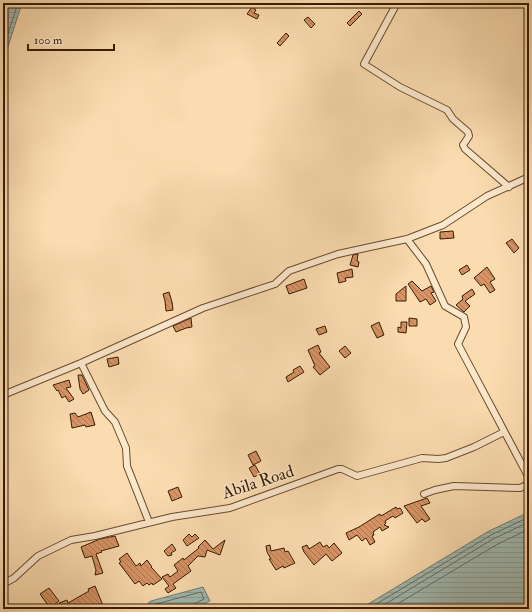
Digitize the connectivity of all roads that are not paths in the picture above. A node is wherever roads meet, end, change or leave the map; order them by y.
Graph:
1 (398, 3) edge
2 (529, 177) edge
3 (509, 187) junction
4 (407, 239) junction
5 (82, 363) junction
6 (3, 395) edge
7 (504, 432) junction
8 (529, 478) edge
9 (529, 484) edge
10 (424, 494) dead end
11 (149, 522) junction
12 (3, 584) edge

1 - 3 street
2 - 3 street
3 - 4 street
4 - 5 street
4 - 7 street
5 - 6 street
5 - 11 street
7 - 8 street
7 - 11 street, Abila Road
9 - 10 street
11 - 12 street, Abila Road

